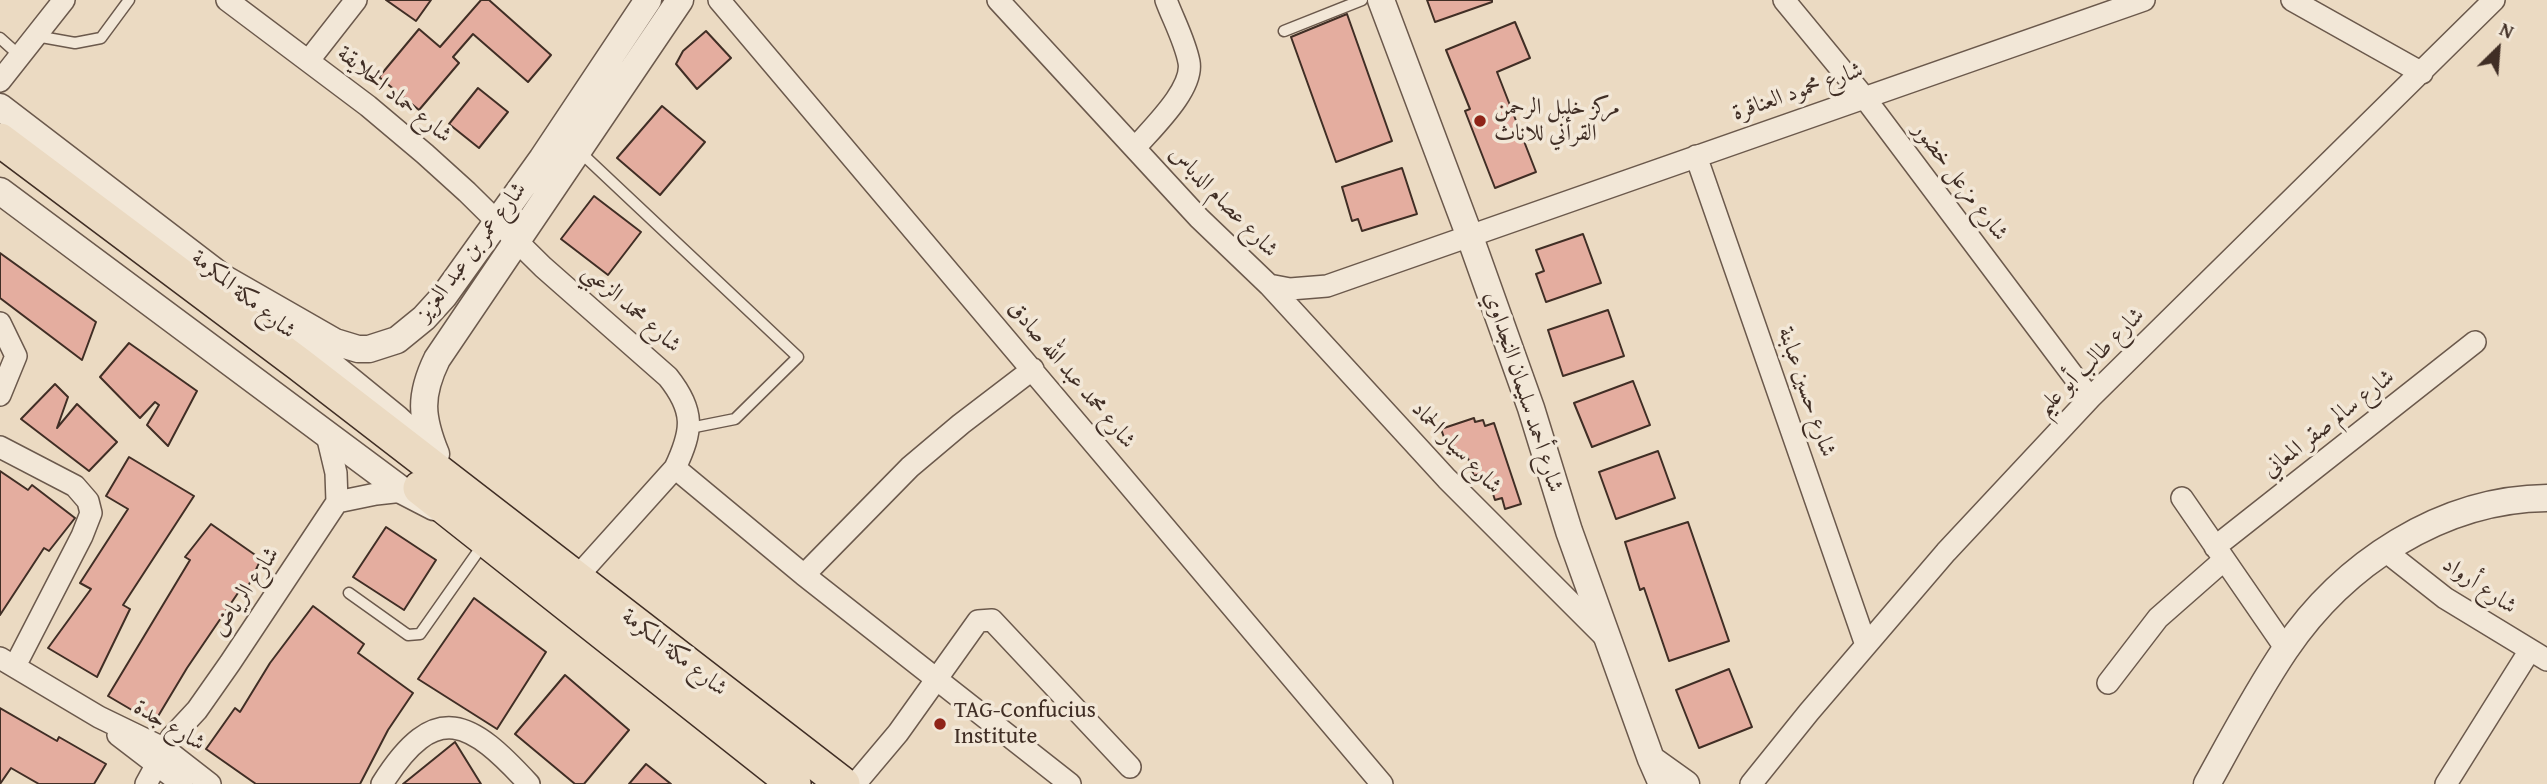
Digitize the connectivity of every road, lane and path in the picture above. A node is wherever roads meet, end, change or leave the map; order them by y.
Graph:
1 (64, 0) edge
2 (129, 0) edge
3 (227, 0) edge
4 (356, 0) edge
5 (648, 0) edge
6 (680, 0) edge
7 (719, 0) edge
8 (998, 0) edge
9 (1166, 0) edge
10 (1362, 0) edge
11 (1381, 0) edge
12 (1784, 0) edge
13 (2144, 0) edge
14 (2292, 0) edge
15 (2494, 0) edge
16 (1284, 31) dead end
17 (36, 36) junction
18 (0, 38) edge
19 (20, 56) junction
20 (309, 60) junction
21 (2421, 73) junction
22 (0, 81) edge
23 (1864, 97) junction
24 (0, 107) edge
25 (0, 140) edge
26 (1135, 148) junction
27 (578, 150) junction
28 (1696, 156) junction
29 (0, 163) edge
30 (0, 191) edge
31 (497, 222) junction
32 (1470, 237) junction
33 (517, 243) junction
34 (225, 279) junction
35 (1269, 285) junction
36 (0, 323) edge
37 (2475, 342) dead end
38 (1033, 369) junction
39 (0, 395) edge
40 (2090, 398) junction
41 (690, 428) junction
42 (327, 435) junction
43 (0, 447) edge
44 (436, 456) junction
45 (675, 468) junction
46 (403, 491) junction
47 (2182, 498) dead end
48 (2547, 498) edge
49 (337, 502) junction
50 (473, 520) junction
51 (2384, 550) junction
52 (2220, 554) junction
53 (804, 575) junction
54 (577, 577) junction
55 (349, 593) dead end
56 (1609, 642) junction
57 (1866, 645) junction
58 (2286, 649) junction
59 (2539, 655) edge
60 (8, 662) edge
61 (938, 679) junction
62 (2108, 683) dead end
63 (197, 710) junction
64 (99, 717) junction
65 (178, 728) junction
66 (132, 732) junction
67 (1651, 759) junction
68 (1130, 768) dead end
69 (167, 772) edge
70 (209, 784) edge
71 (382, 784) edge
72 (529, 784) edge
73 (794, 784) edge
74 (843, 784) edge
75 (855, 784) edge
76 (1070, 784) edge
77 (1382, 784) edge
78 (1662, 784) edge
79 (1686, 784) edge
80 (1751, 784) edge
81 (2207, 784) edge
82 (2445, 784) edge

1 - 17 street
2 - 17 lane
3 - 20 street, شارع حماد الحلايقة
4 - 20 street
5 - 31 street, شارع عمر بن عبد العزيز
6 - 27 street, شارع عمر بن عبد العزيز
7 - 38 street, شارع محمد عبد الله صادق
8 - 26 street, شارع عصام الدباس
9 - 26 street
10 - 16 lane
11 - 32 street, شارع أحمد سليمان النجداوي
12 - 23 street, شارع مزعل خضور
13 - 23 street, شارع محمود العناقرة
14 - 21 street
15 - 21 street, شارع طالب أبو عليم
17 - 19 street
18 - 19 lane
19 - 22 street
20 - 31 street, شارع حماد الحلايقة
21 - 40 street, شارع طالب أبو عليم
23 - 28 street, شارع محمود العناقرة
23 - 40 street, شارع مزعل خضور
24 - 34 street, شارع مكة المكرمة
25 - 50 main road, شارع مكة المكرمة
26 - 35 street, شارع عصام الدباس
27 - 33 street, شارع عمر بن عبد العزيز
27 - 41 lane
28 - 32 street, شارع محمود العناقرة
28 - 57 street, شارع حسين عبابنة
29 - 50 main road, شارع مكة المكرمة
30 - 42 street, شارع مكة المكرمة
31 - 33 street, شارع حماد الحلايقة
31 - 34 street, شارع عمر بن عبد العزيز
32 - 35 street, شارع عصام الدباس
32 - 56 street, شارع أحمد سليمان النجداوي
33 - 41 street, شارع محمد الزعبي
33 - 44 street, شارع عمر بن عبد العزيز
34 - 44 street, شارع مكة المكرمة
35 - 56 street, شارع سيار الحماد
36 - 39 street
37 - 52 street, شارع سالم صقر المعاني
38 - 53 street
38 - 77 street, شارع محمد عبد الله صادق
40 - 57 street, شارع طالب أبو عليم
41 - 45 street
42 - 46 street, شارع مكة المكرمة
42 - 49 street
43 - 60 street
44 - 50 street, شارع مكة المكرمة
45 - 53 street
45 - 54 street
46 - 49 street
46 - 50 street, شارع مكة المكرمة
47 - 52 street
48 - 51 street
49 - 63 street, شارع الرياض
50 - 54 main road, شارع مكة المكرمة
50 - 55 lane
50 - 73 main road, شارع مكة المكرمة
51 - 58 street
51 - 59 street, شارع أرواد
52 - 58 street
52 - 62 street, شارع سالم صقر المعاني
53 - 61 street
54 - 74 main road, شارع مكة المكرمة
56 - 67 street, شارع أحمد سليمان النجداوي
57 - 80 street, شارع طالب أبو عليم
58 - 81 street
59 - 82 street
60 - 64 street, شارع جدة
61 - 68 street
61 - 75 street
61 - 76 street
63 - 65 street, شارع الرياض
63 - 69 street, شارع الرياض
64 - 66 street, شارع جدة
64 - 69 street, شارع جدة
65 - 66 street
65 - 69 street, شارع الرياض
66 - 69 street, شارع جدة
67 - 78 street, شارع أحمد سليمان النجداوي
67 - 79 street
69 - 70 street, شارع جدة
71 - 72 street

